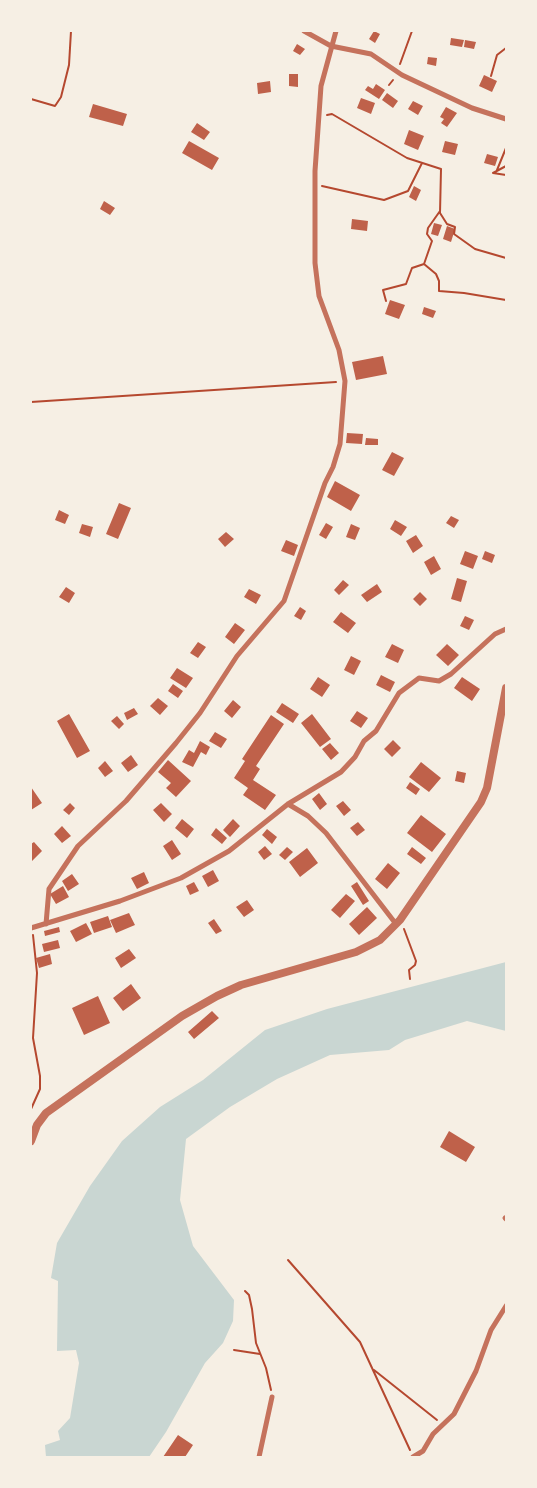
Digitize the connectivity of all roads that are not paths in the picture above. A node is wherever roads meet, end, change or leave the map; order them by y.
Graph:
1 (304, 31) edge
2 (336, 31) edge
3 (331, 46) junction
4 (506, 119) edge
5 (506, 629) edge
6 (506, 688) edge
7 (288, 804) junction
8 (398, 922) junction
9 (46, 924) junction
10 (32, 928) edge
11 (31, 1141) edge
12 (506, 1307) edge
13 (272, 1397) road end
14 (259, 1457) edge
15 (414, 1457) edge

1 - 3 street
2 - 3 street
3 - 4 street
3 - 9 street
5 - 7 street
6 - 8 street
7 - 8 street
7 - 9 street
8 - 11 street
9 - 10 street
12 - 15 street
13 - 14 street

